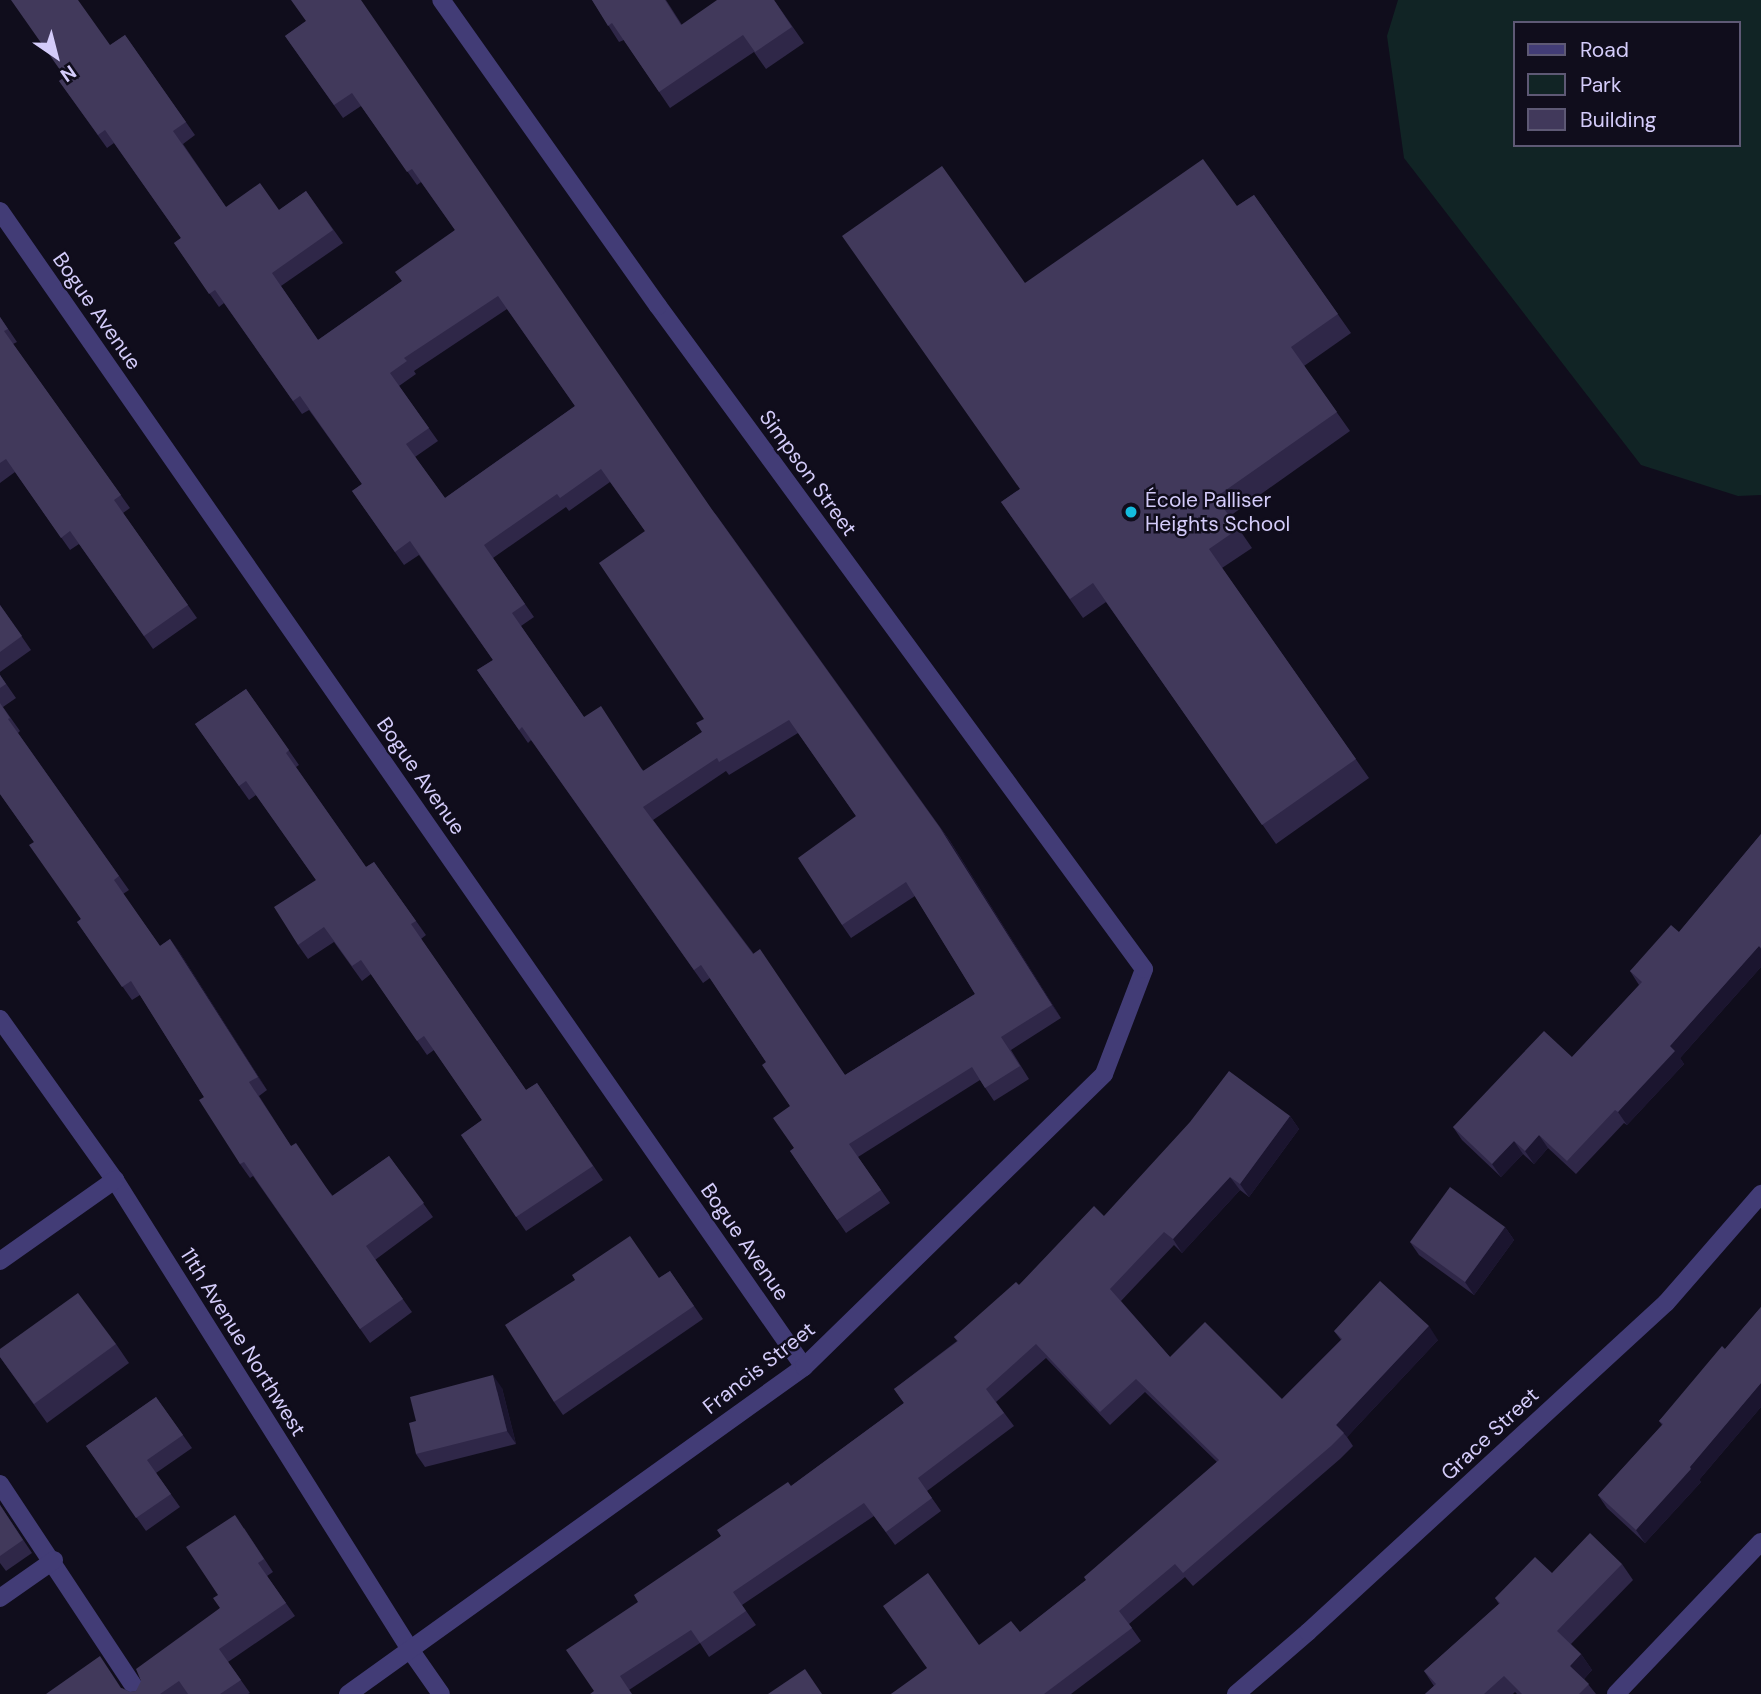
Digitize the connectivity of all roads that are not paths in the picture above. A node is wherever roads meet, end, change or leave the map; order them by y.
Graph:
1 (441, 0) edge
2 (0, 211) edge
3 (1144, 969) joint
4 (0, 1019) edge
5 (115, 1180) junction
6 (1761, 1194) edge
7 (0, 1261) edge
8 (804, 1367) junction
9 (0, 1484) edge
10 (1761, 1542) edge
11 (54, 1560) junction
12 (0, 1598) edge
13 (411, 1651) junction
14 (139, 1694) edge
15 (348, 1694) edge
16 (441, 1694) edge
17 (1236, 1694) edge
18 (1616, 1694) edge

1 - 3 street, Simpson Street
2 - 8 street, Bogue Avenue
3 - 8 street, Francis Street
4 - 5 street, 11th Avenue Northwest
5 - 7 street
5 - 13 street, 11th Avenue Northwest
6 - 17 street, Grace Street
8 - 13 street, Francis Street
9 - 11 street
10 - 18 street
11 - 12 street
11 - 14 street
13 - 15 street, Francis Street
13 - 16 street, 11th Avenue Northwest

